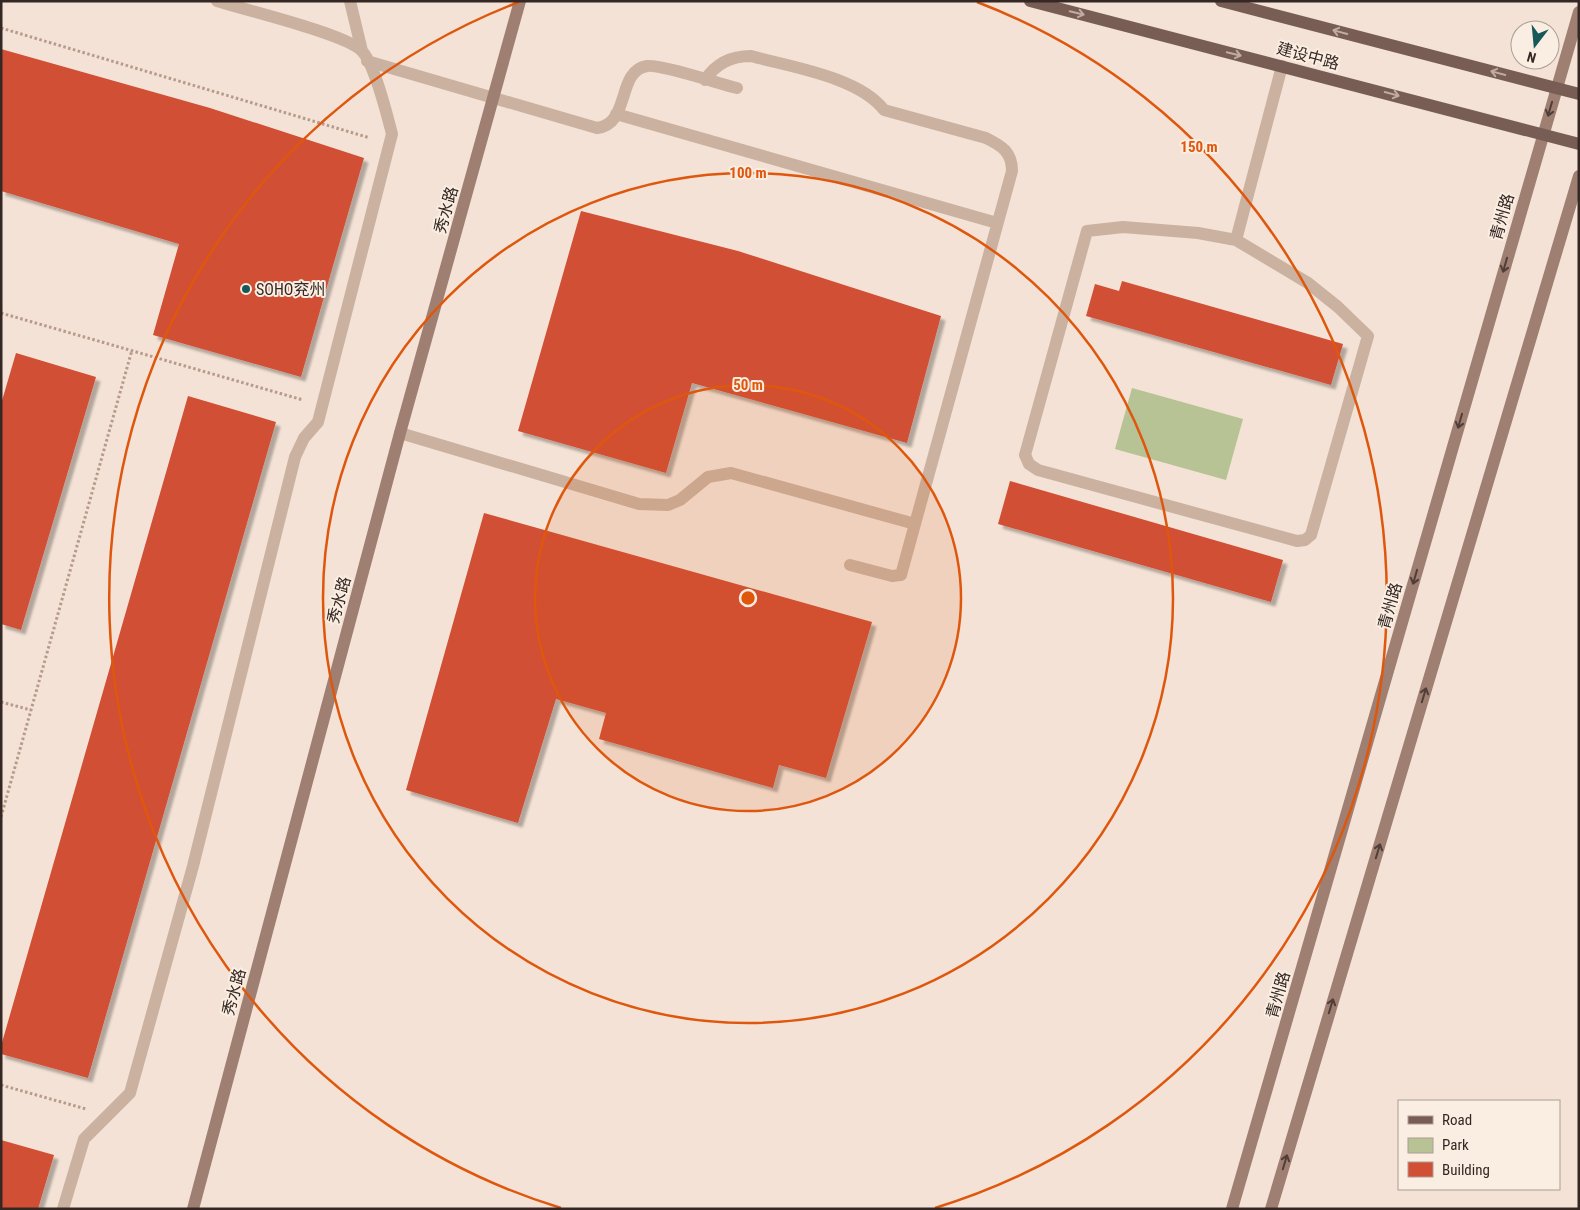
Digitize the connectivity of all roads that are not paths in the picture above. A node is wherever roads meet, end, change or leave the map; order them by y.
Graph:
1 (217, 1) edge
2 (350, 1) edge
3 (520, 1) edge
4 (1030, 1) edge
5 (1221, 1) edge
6 (1579, 12) edge
7 (364, 56) junction
8 (1282, 66) junction
9 (705, 80) junction
10 (737, 88) dead end
11 (1556, 88) junction
12 (1579, 94) edge
13 (494, 96) junction
14 (616, 114) junction
15 (1543, 134) junction
16 (1579, 144) edge
17 (1579, 176) edge
18 (996, 223) junction
19 (1236, 240) junction
20 (400, 433) junction
21 (915, 524) junction
22 (850, 565) dead end
23 (62, 1209) edge
24 (192, 1209) edge
25 (1232, 1209) edge
26 (1271, 1209) edge

1 - 7 lane
2 - 7 lane
3 - 13 street, 秀水路
4 -> 8 main road, 建设中路
11 -> 5 main road, 建设中路
6 - 11 street, 青州路
7 - 13 lane
7 - 23 lane
8 -> 15 main road, 建设中路
8 - 19 lane
9 - 10 lane
9 - 14 lane
9 - 18 lane
11 - 12 main road, 建设中路
11 -> 15 street, 青州路
13 - 14 lane
13 - 20 street, 秀水路
14 - 18 lane
15 - 16 main road, 建设中路
15 -> 25 street, 青州路
26 -> 17 street
18 - 21 lane
19 - 19 lane
20 - 21 lane
20 - 24 street, 秀水路
21 - 22 lane

